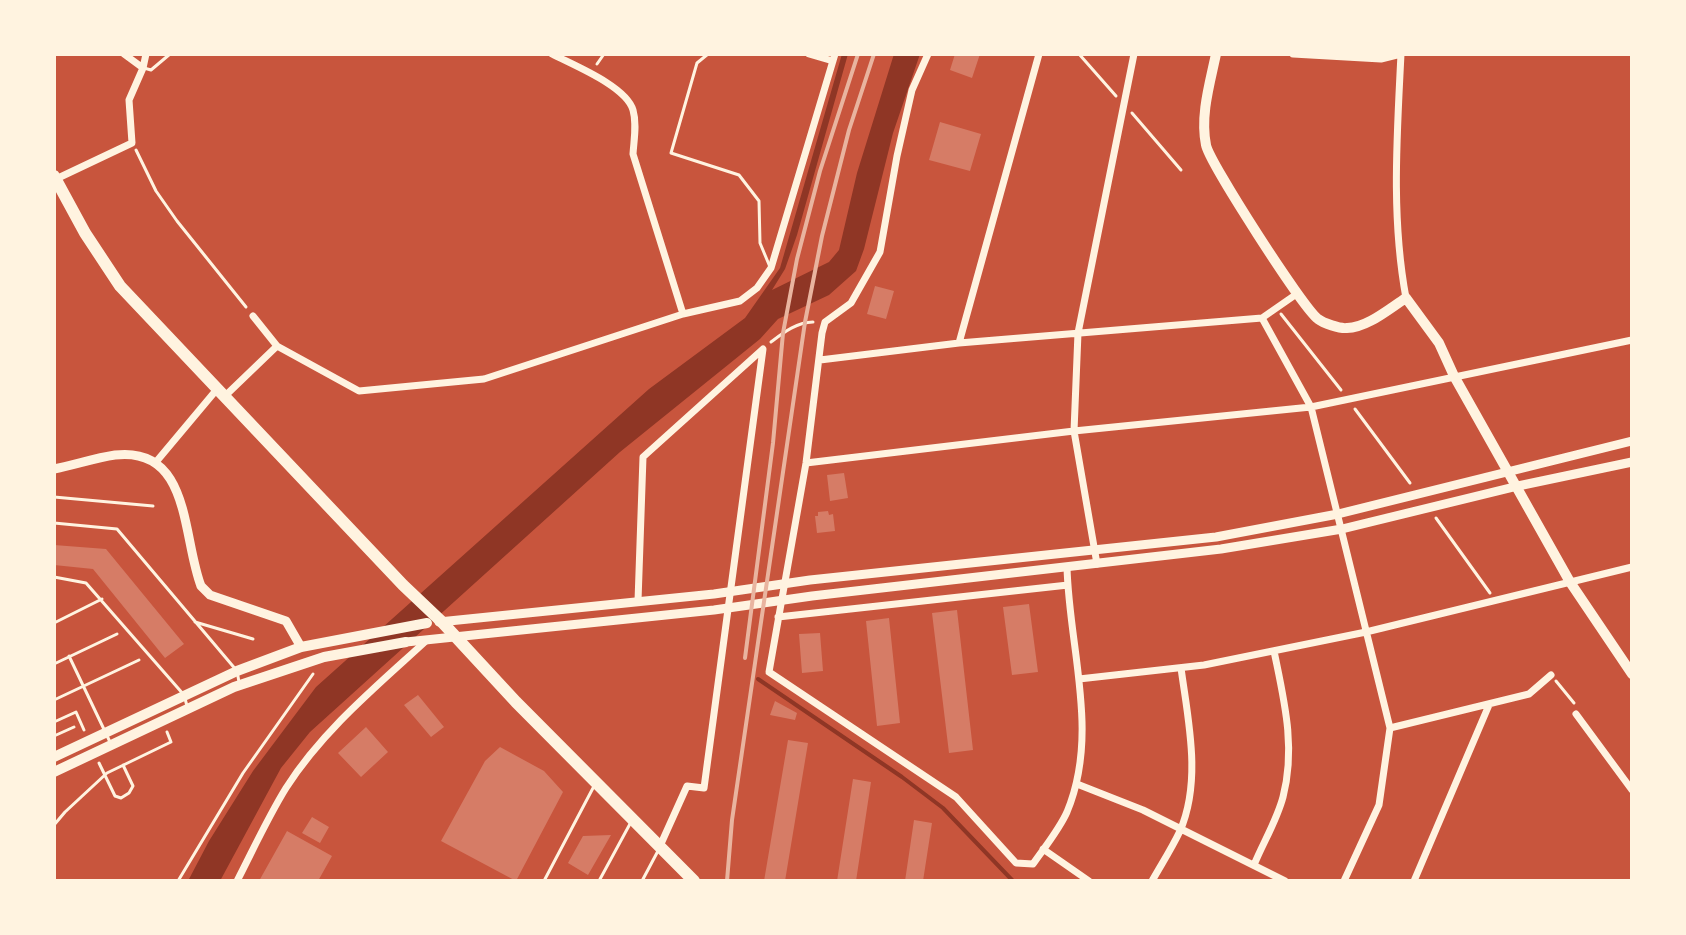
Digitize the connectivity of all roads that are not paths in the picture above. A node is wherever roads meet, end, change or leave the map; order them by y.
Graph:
1 (124, 54) edge
2 (146, 54) edge
3 (170, 54) edge
4 (552, 54) edge
5 (708, 54) edge
6 (809, 54) edge
7 (928, 54) edge
8 (1039, 54) edge
9 (1134, 54) edge
10 (1216, 54) edge
11 (1293, 54) edge
12 (1401, 54) edge
13 (834, 58) edge
14 (143, 68) junction
15 (55, 177) edge
16 (771, 268) junction
17 (1298, 293) junction
18 (1406, 298) junction
19 (683, 314) junction
20 (253, 316) road end
21 (1262, 318) junction
22 (1078, 333) junction
23 (1632, 340) edge
24 (959, 343) junction
25 (277, 346) junction
26 (820, 360) junction
27 (1454, 376) junction
28 (222, 392) junction
29 (1311, 407) junction
30 (1074, 431) junction
31 (1632, 441) edge
32 (156, 462) junction
33 (1632, 462) edge
34 (806, 463) junction
35 (54, 469) edge
36 (1510, 473) junction
37 (1518, 486) junction
38 (54, 497) edge
39 (153, 506) dead end
40 (1338, 514) junction
41 (54, 523) edge
42 (1342, 529) junction
43 (1093, 549) junction
44 (1097, 564) junction
45 (1067, 567) junction
46 (1632, 567) edge
47 (55, 578) edge
48 (1570, 582) junction
49 (1068, 585) junction
50 (102, 599) junction
51 (638, 601) junction
52 (778, 617) junction
53 (193, 622) junction
54 (442, 622) junction
55 (54, 623) edge
56 (427, 623) joint
57 (1366, 632) junction
58 (117, 634) dead end
59 (429, 638) junction
60 (456, 638) junction
61 (253, 639) dead end
62 (406, 642) joint
63 (301, 647) junction
64 (1274, 651) junction
65 (69, 656) junction
66 (139, 660) dead end
67 (54, 664) edge
68 (1181, 668) junction
69 (1631, 670) edge
70 (237, 671) junction
71 (1551, 675) road end
72 (1079, 679) junction
73 (85, 685) junction
74 (239, 685) junction
75 (184, 695) junction
76 (54, 700) edge
77 (1489, 705) junction
78 (188, 709) junction
79 (1576, 714) road end
80 (1390, 728) junction
81 (105, 732) junction
82 (111, 745) junction
83 (54, 757) edge
84 (54, 772) edge
85 (597, 781) junction
86 (1077, 784) junction
87 (1632, 790) edge
88 (633, 818) junction
89 (1181, 829) junction
90 (660, 846) junction
91 (1043, 849) junction
92 (1254, 865) junction
93 (692, 880) edge
94 (237, 881) edge
95 (544, 881) edge
96 (599, 881) edge
97 (642, 881) edge
98 (1089, 881) edge
99 (1152, 881) edge
100 (1285, 881) edge
101 (1344, 881) edge
102 (1414, 881) edge

1 - 14 street
2 - 14 street
3 - 14 lane
4 - 19 street
5 - 16 lane
6 - 13 street
7 - 26 street
8 - 24 street
9 - 22 street
10 - 17 main road
11 - 12 street
12 - 18 street
13 - 16 street
14 - 15 street
15 - 28 highway
16 - 19 street
17 - 18 main road
17 - 21 street
18 - 27 main road
19 - 25 street
20 - 25 street
21 - 22 street
21 - 29 street
22 - 24 street
22 - 30 street
23 - 27 street
24 - 26 street
25 - 28 street
26 - 34 street
27 - 29 street
27 - 36 main road
28 - 32 street
28 - 54 highway
29 - 30 street
29 - 40 street
30 - 34 street
30 - 43 street
31 - 36 street
32 - 35 street
32 - 63 street
33 - 37 street
34 - 52 street
36 - 37 main road
36 - 40 street
37 - 42 street
37 - 48 main road
38 - 39 lane
40 - 42 street
40 - 43 street
41 - 53 lane
42 - 44 street
42 - 57 street
43 - 44 street
43 - 51 street
44 - 45 street
45 - 49 street
45 - 60 street
46 - 48 street
47 - 50 lane
48 - 57 street
48 - 69 main road
49 - 52 street
49 - 72 street
50 - 55 lane
50 - 75 lane
51 - 54 street
51 - 90 street
52 - 91 street
53 - 61 lane
53 - 70 lane
54 - 56 street
54 - 60 highway
56 - 63 main road
57 - 64 street
57 - 80 street
58 - 65 lane
59 - 60 street
59 - 62 street
59 - 94 street
60 - 85 highway
62 - 74 main road
63 - 70 main road
64 - 68 street
64 - 92 street
65 - 67 lane
65 - 73 lane
66 - 73 lane
68 - 72 street
68 - 89 street
70 - 74 lane
70 - 75 main road
71 - 77 street
72 - 86 street
73 - 76 lane
73 - 81 lane
74 - 78 main road
75 - 78 lane
75 - 81 main road
77 - 80 street
77 - 102 street
78 - 82 main road
79 - 87 street
80 - 101 street
81 - 82 lane
81 - 83 main road
82 - 84 main road
85 - 88 highway
85 - 95 lane
86 - 89 street
86 - 91 street
88 - 90 highway
88 - 96 lane
89 - 92 street
89 - 99 street
90 - 93 highway
90 - 97 lane
91 - 98 street
92 - 100 street

